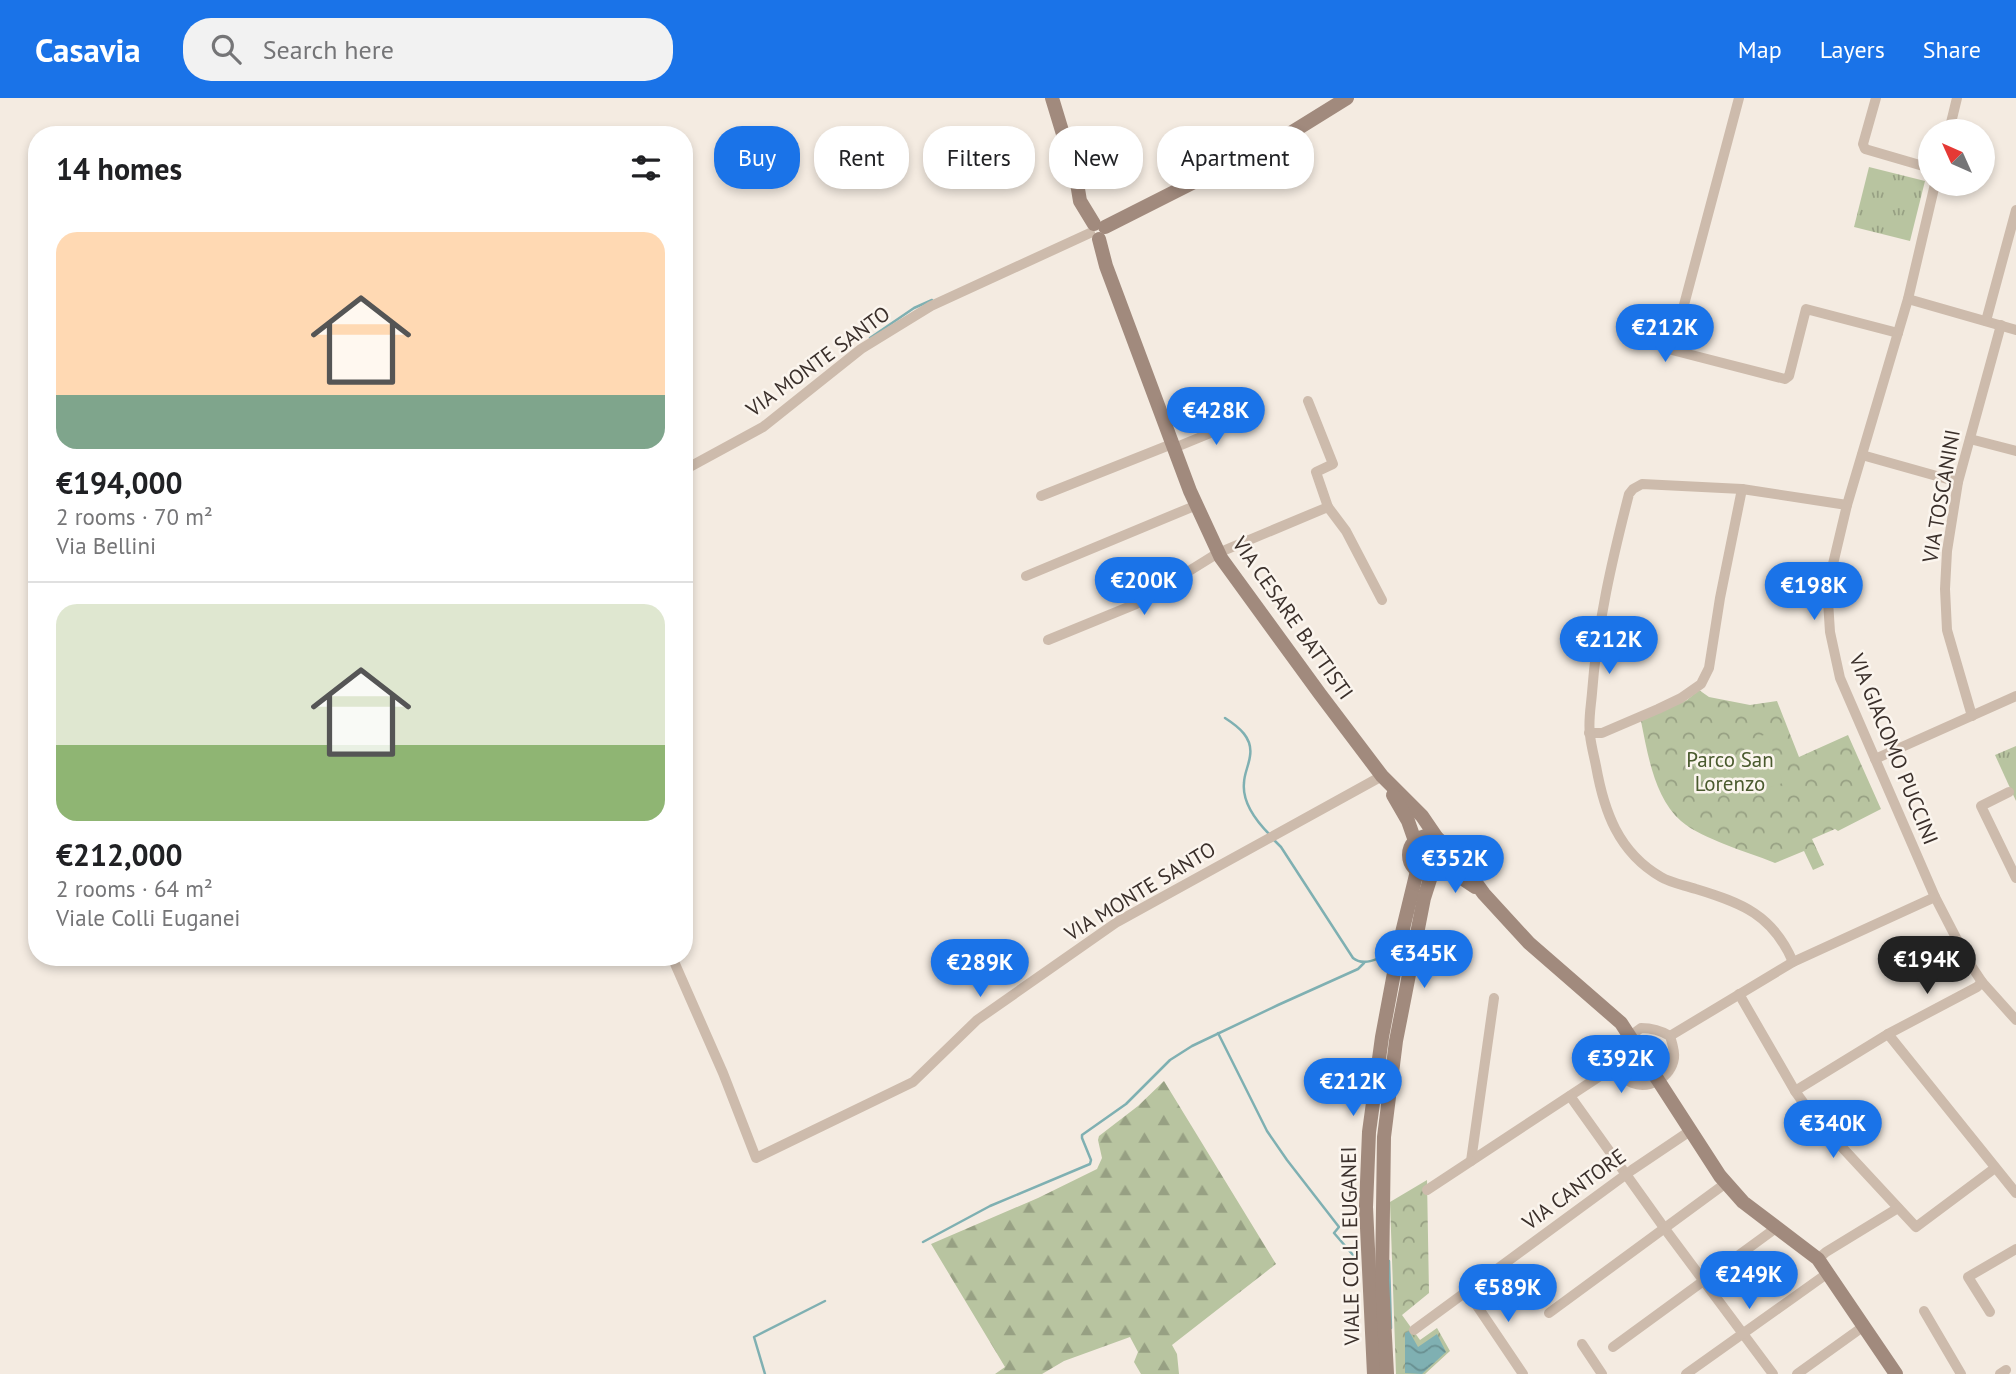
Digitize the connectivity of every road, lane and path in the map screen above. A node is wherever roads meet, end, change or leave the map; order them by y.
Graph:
1 (1052, 98) edge
2 (1347, 98) edge
3 (1739, 98) edge
4 (1875, 98) edge
5 (1957, 98) edge
6 (1952, 119) edge
7 (1918, 164) edge
8 (1932, 196) edge
9 (2016, 210) edge
10 (1097, 231) junction
11 (2012, 243) edge
12 (1908, 299) junction
13 (1986, 321) junction
14 (2001, 325) junction
15 (2016, 330) edge
16 (1898, 332) junction
17 (1308, 401) dead end
18 (1247, 418) dead end
19 (1970, 439) junction
20 (1173, 446) junction
21 (2016, 451) edge
22 (1862, 455) junction
23 (693, 465) edge
24 (1958, 482) junction
25 (1742, 489) junction
26 (1041, 496) dead end
27 (1196, 505) junction
28 (1847, 505) junction
29 (1328, 508) junction
30 (1219, 553) junction
31 (1026, 576) dead end
32 (1382, 600) dead end
33 (1048, 640) dead end
34 (2016, 696) edge
35 (1972, 716) junction
36 (1589, 733) junction
37 (1875, 759) junction
38 (1382, 776) junction
39 (2009, 792) dead end
40 (1437, 838) junction
41 (1415, 841) junction
42 (1446, 851) junction
43 (1437, 870) junction
44 (1417, 871) junction
45 (2016, 878) edge
46 (1485, 894) junction
47 (1935, 897) junction
48 (1793, 962) junction
49 (675, 966) edge
50 (1982, 982) junction
51 (1739, 993) junction
52 (1494, 998) dead end
53 (2016, 1020) edge
54 (1888, 1034) junction
55 (1630, 1035) junction
56 (1670, 1036) junction
57 (1614, 1069) junction
58 (1658, 1080) junction
59 (1795, 1091) junction
60 (1570, 1096) junction
61 (1690, 1131) junction
62 (1471, 1161) junction
63 (1995, 1168) junction
64 (1626, 1175) junction
65 (1726, 1183) junction
66 (1427, 1190) dead end
67 (2016, 1193) edge
68 (1898, 1208) junction
69 (1776, 1228) junction
70 (1665, 1229) junction
71 (2016, 1249) edge
72 (1818, 1259) junction
73 (1828, 1273) junction
74 (1704, 1281) junction
75 (1467, 1291) junction
76 (1924, 1311) dead end
77 (1990, 1312) dead end
78 (1549, 1313) dead end
79 (1864, 1326) junction
80 (1414, 1330) dead end
81 (1744, 1334) junction
82 (1582, 1344) dead end
83 (1613, 1347) dead end
84 (1374, 1374) edge
85 (1387, 1374) edge
86 (1523, 1374) edge
87 (1602, 1374) edge
88 (1686, 1374) edge
89 (1773, 1374) edge
90 (1797, 1374) edge
91 (1896, 1374) edge
92 (1961, 1374) edge

1 - 10 main road, VIA CESARE BATTISTI
2 - 10 main road
3 - 16 street
4 - 7 street
5 - 6 street
8 - 12 street, VIA GIACOMO PUCCINI
9 - 11 street
10 - 20 main road, VIA CESARE BATTISTI
10 - 23 street, VIA MONTE SANTO
11 - 13 street
12 - 13 street
12 - 16 street, VIA GIACOMO PUCCINI
13 - 14 street
14 - 15 street
14 - 19 street, VIA TOSCANINI
16 - 22 street, VIA GIACOMO PUCCINI
17 - 29 street
18 - 20 street
19 - 21 street
19 - 24 street, VIA TOSCANINI
20 - 26 street
20 - 27 main road, VIA CESARE BATTISTI
22 - 24 street
22 - 28 street, VIA GIACOMO PUCCINI
24 - 35 street, VIA TOSCANINI
25 - 28 street
25 - 36 street
25 - 36 street
27 - 30 main road, VIA CESARE BATTISTI
27 - 31 street
28 - 37 street, VIA GIACOMO PUCCINI
29 - 30 street
29 - 32 street
30 - 33 street
30 - 38 main road, VIA CESARE BATTISTI
34 - 35 street
35 - 37 street
36 - 48 street
37 - 47 street, VIA GIACOMO PUCCINI
38 - 40 main road, VIA CESARE BATTISTI
38 - 41 main road, VIA CESARE BATTISTI
38 - 49 street, VIA MONTE SANTO
39 - 45 street
40 - 41 main road
40 - 42 main road, VIA CESARE BATTISTI
41 - 44 main road, VIA CESARE BATTISTI
42 - 43 main road
42 - 46 main road, VIA CESARE BATTISTI
43 - 44 main road, VIA CESARE BATTISTI
43 - 46 main road, VIA CESARE BATTISTI
43 - 85 main road, VIALE COLLI EUGANEI
44 - 84 main road, VIALE COLLI EUGANEI
46 - 55 main road, VIA CESARE BATTISTI
47 - 48 street
47 - 50 street, VIA GIACOMO PUCCINI
48 - 51 street
50 - 53 street, VIA GIACOMO PUCCINI
50 - 54 street
51 - 56 street
51 - 59 street
52 - 62 street
54 - 59 street
54 - 63 street
55 - 56 street
55 - 57 street
55 - 58 main road, VIA CESARE BATTISTI
56 - 58 street
57 - 58 street
57 - 60 street
58 - 61 main road, VIA CESARE BATTISTI
59 - 68 street
60 - 62 street
60 - 64 street
61 - 64 street, VIA CANTORE
61 - 65 main road, VIA CESARE BATTISTI
62 - 66 street
63 - 67 street
63 - 68 street
64 - 70 street
64 - 75 street, VIA CANTORE
65 - 69 main road, VIA CESARE BATTISTI
65 - 70 street
68 - 72 street
69 - 72 main road, VIA CESARE BATTISTI
69 - 74 street
70 - 74 street
70 - 78 street
71 - 77 street
72 - 73 main road, VIA CESARE BATTISTI
73 - 79 main road, VIA CESARE BATTISTI
73 - 81 street
74 - 81 street
74 - 83 street
75 - 80 street, VIA CANTORE
75 - 86 street
76 - 92 street
79 - 90 street
79 - 91 main road, VIA CESARE BATTISTI
81 - 88 street
81 - 89 street
82 - 87 street

